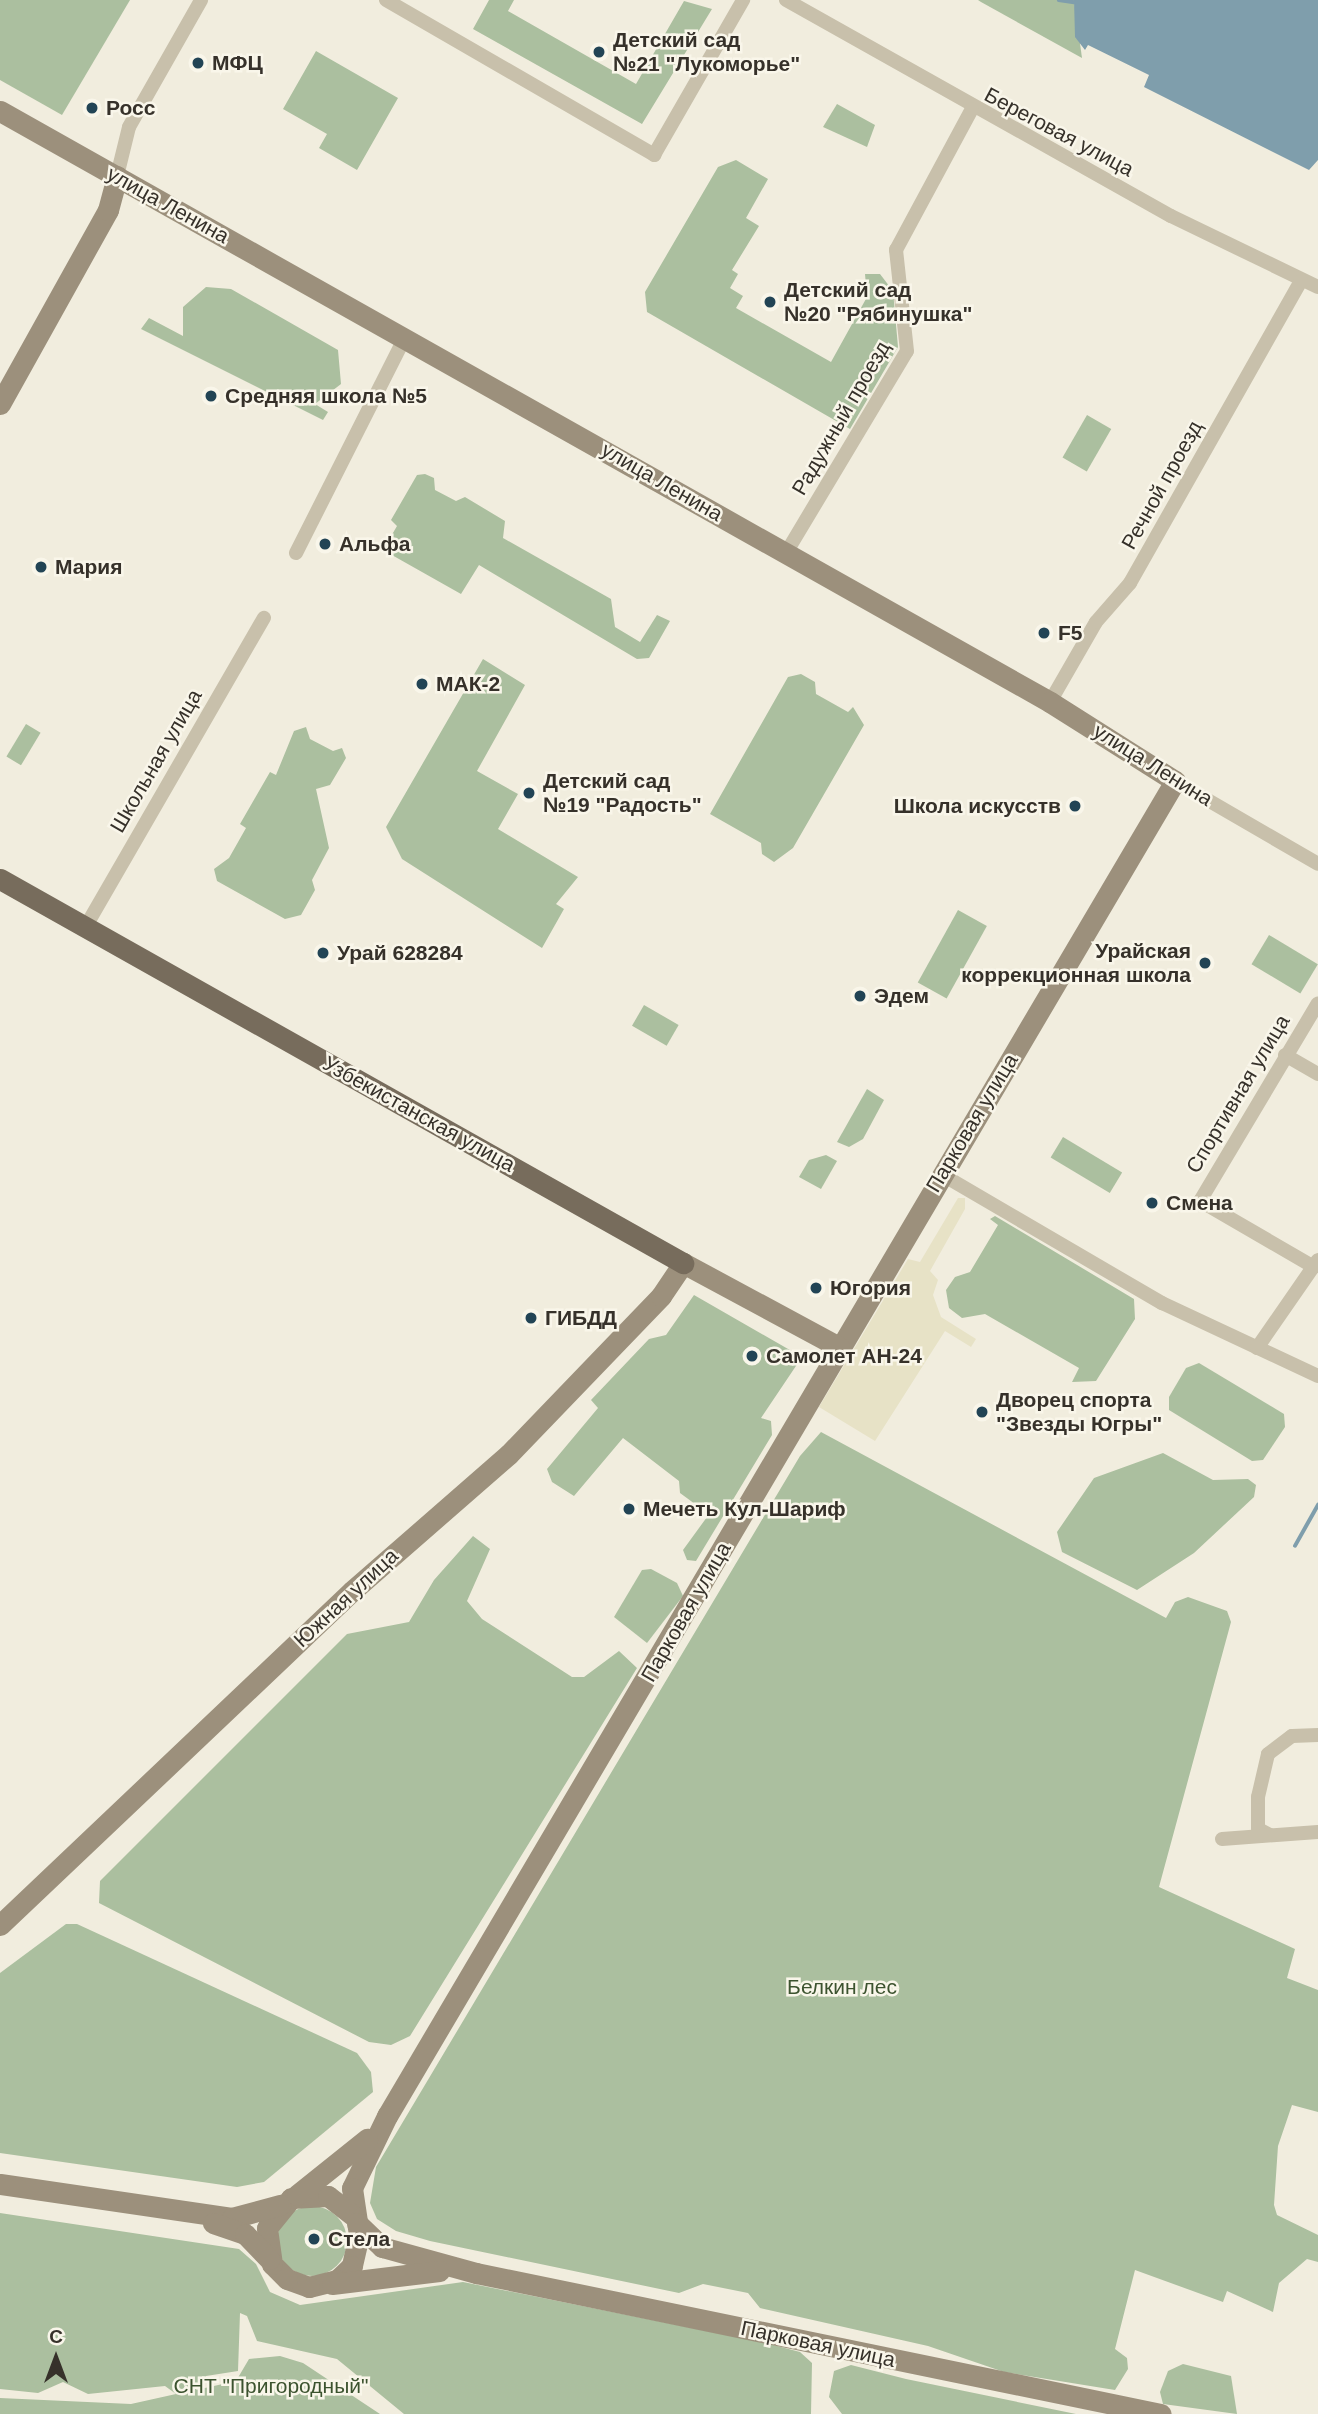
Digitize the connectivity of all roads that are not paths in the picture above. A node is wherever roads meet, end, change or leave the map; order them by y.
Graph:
1 (201, 0) edge
2 (386, 0) edge
3 (743, 0) edge
4 (786, 0) edge
5 (972, 108) junction
6 (0, 111) edge
7 (117, 176) junction
8 (1301, 281) junction
9 (1318, 287) edge
10 (405, 337) junction
11 (0, 404) edge
12 (296, 553) dead end
13 (786, 553) junction
14 (264, 618) dead end
15 (1050, 702) junction
16 (1175, 781) junction
17 (1318, 864) edge
18 (0, 879) edge
19 (86, 926) junction
20 (1318, 1003) edge
21 (1285, 1055) junction
22 (1318, 1074) edge
23 (941, 1174) junction
24 (683, 1263) junction
25 (1316, 1263) edge
26 (839, 1347) junction
27 (1257, 1348) junction
28 (1318, 1376) edge
29 (1318, 1735) edge
30 (1318, 1832) edge
31 (1270, 1835) junction
32 (1222, 1839) dead end
33 (0, 1925) edge
34 (387, 2116) junction
35 (0, 2184) edge
36 (287, 2201) junction
37 (174, 2211) junction
38 (354, 2218) junction
39 (272, 2264) junction
40 (476, 2273) junction
41 (320, 2286) junction
42 (1161, 2414) edge

1 - 7 street
2 - 3 street
4 - 5 street, Береговая улица
5 - 8 street, Береговая улица
5 - 13 street, Радужный проезд
6 - 7 main road, улица Ленина
7 - 10 main road, улица Ленина
7 - 11 main road
8 - 9 street, Береговая улица
8 - 15 street, Речной проезд
10 - 12 street
10 - 13 main road, улица Ленина
13 - 15 main road, улица Ленина
14 - 19 street, Школьная улица
15 - 16 main road, улица Ленина
16 - 17 street, улица Ленина
16 - 23 main road, Парковая улица
18 - 19 main road, Узбекистанская улица
19 - 24 main road, Узбекистанская улица
20 - 21 street, Спортивная улица
21 - 22 street
21 - 25 street, Спортивная улица
23 - 26 main road, Парковая улица
23 - 27 street
24 - 26 main road, Узбекистанская улица
24 - 33 main road, Южная улица
25 - 27 street, Спортивная улица
26 - 34 main road, Парковая улица
27 - 28 street
29 - 31 street
30 - 31 street
31 - 32 street
34 - 36 main road, Парковая улица
34 - 38 main road, Парковая улица
35 - 37 main road
36 - 37 main road
36 - 38 main road
36 - 39 main road
37 - 39 main road
38 - 40 main road, Парковая улица
38 - 41 main road
39 - 41 main road
40 - 41 main road, Парковая улица
40 - 42 main road, Парковая улица

